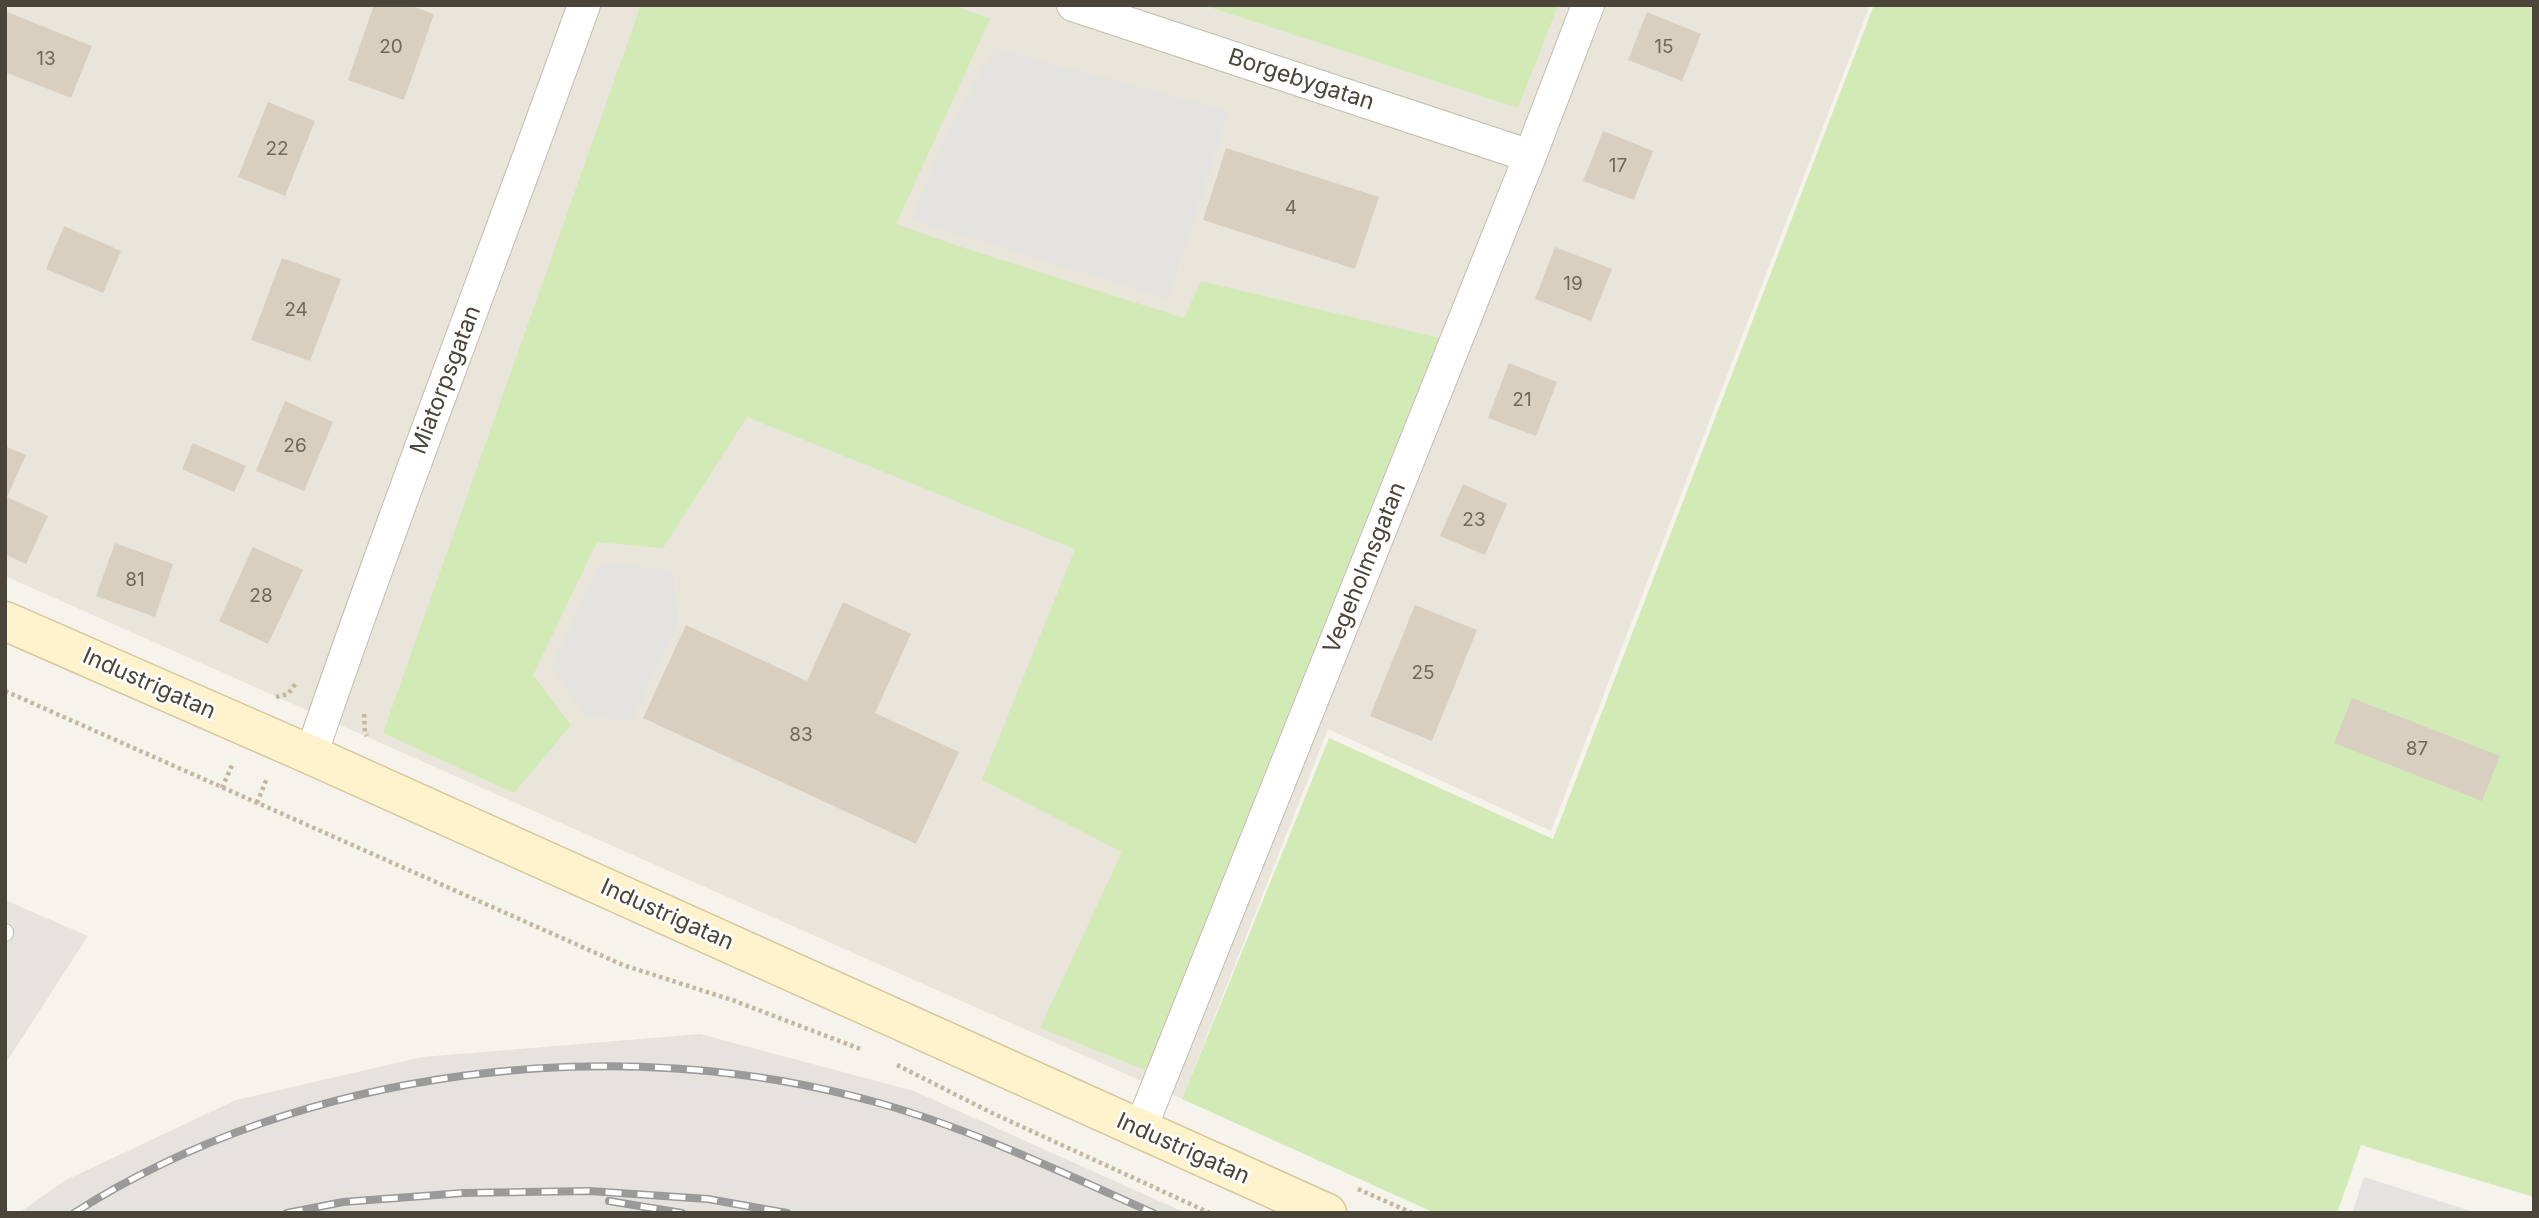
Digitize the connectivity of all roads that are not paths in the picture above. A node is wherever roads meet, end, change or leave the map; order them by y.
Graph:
1 (584, 5) edge
2 (1073, 5) edge
3 (1587, 5) edge
4 (1530, 156) junction
5 (5, 621) edge
6 (311, 755) junction
7 (1140, 1130) junction
8 (1327, 1213) edge

1 - 6 street, Miatorpsgatan
2 - 4 street, Borgebygatan
3 - 4 street, Vegeholmsgatan
4 - 7 street, Vegeholmsgatan
5 - 6 street, Industrigatan
6 - 7 street, Industrigatan
7 - 8 street, Industrigatan

